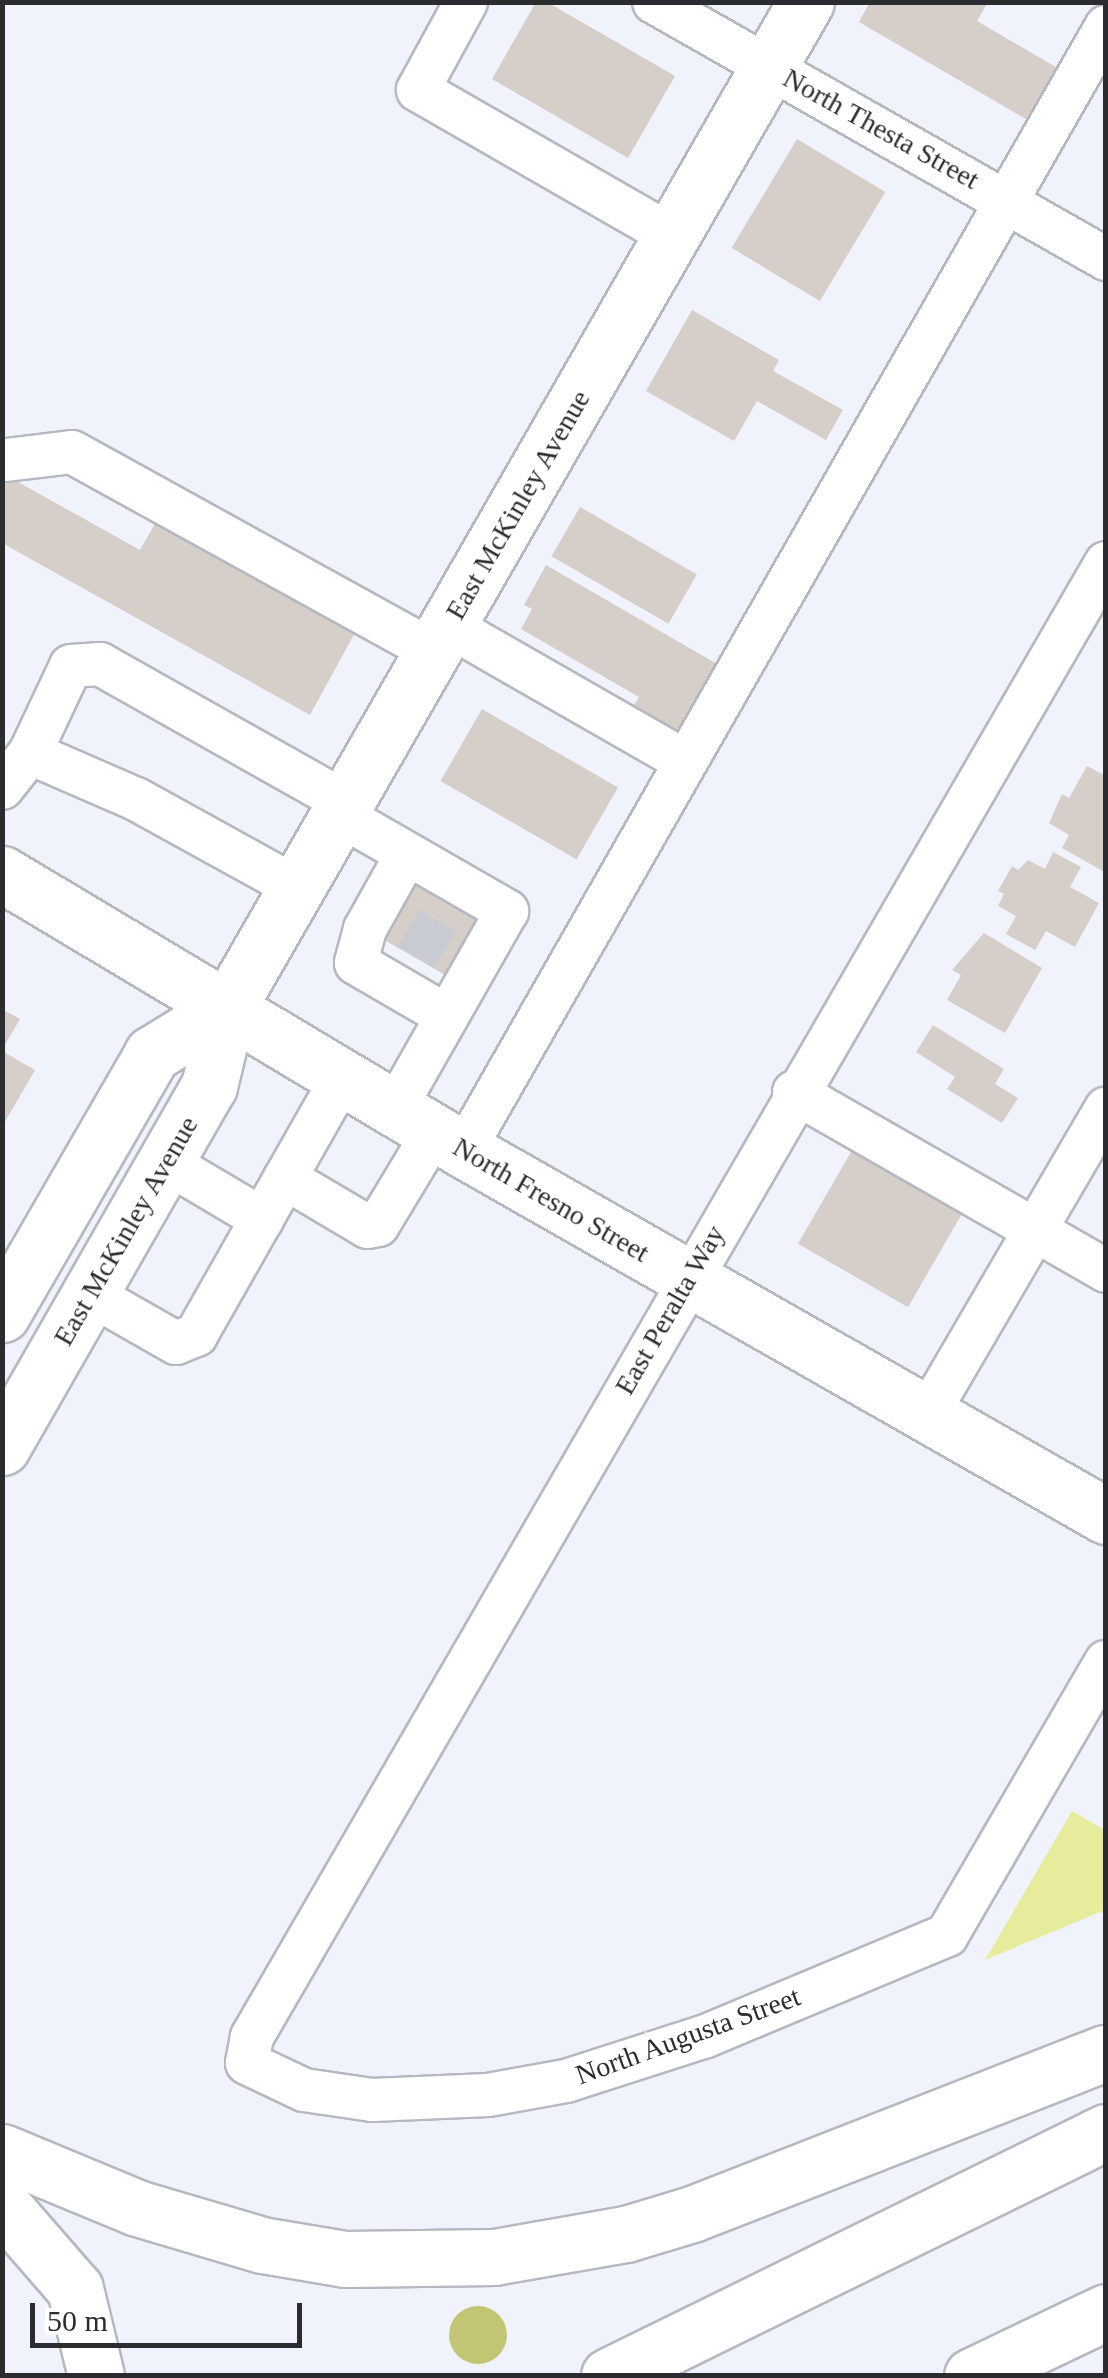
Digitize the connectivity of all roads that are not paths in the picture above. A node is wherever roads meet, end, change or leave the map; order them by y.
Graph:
1 (466, 2) edge
2 (654, 2) edge
3 (806, 2) edge
4 (1106, 27) edge
5 (770, 66) junction
6 (1006, 199) junction
7 (672, 236) junction
8 (1106, 259) edge
9 (6, 460) dead end
10 (1106, 563) edge
11 (442, 639) junction
12 (30, 754) junction
13 (684, 761) junction
14 (2, 788) edge
15 (344, 809) junction
16 (407, 854) junction
17 (2, 874) edge
18 (298, 888) junction
19 (228, 1007) junction
20 (447, 1016) junction
21 (342, 1076) junction
22 (794, 1092) junction
23 (1106, 1110) edge
24 (431, 1130) junction
25 (166, 1162) junction
26 (285, 1178) junction
27 (262, 1219) junction
28 (1036, 1230) junction
29 (1106, 1271) edge
30 (688, 1278) junction
31 (90, 1294) junction
32 (2, 1314) edge
33 (927, 1415) junction
34 (2, 1447) edge
35 (1106, 1516) edge
36 (1106, 1662) edge
37 (1106, 2053) edge
38 (247, 2063) joint
39 (1106, 2132) edge
40 (2, 2152) edge
41 (2, 2205) edge
42 (1106, 2312) edge
43 (1106, 2338) edge
44 (96, 2376) edge
45 (609, 2376) edge
46 (972, 2376) edge
47 (1038, 2376) edge

1 - 7 street
2 - 5 street, North Thesta Street
3 - 5 main road, East McKinley Avenue
4 - 6 street
5 - 6 street, North Thesta Street
5 - 7 main road, East McKinley Avenue
6 - 8 street, North Thesta Street
6 - 13 street
7 - 11 main road, East McKinley Avenue
9 - 11 street
10 - 22 street, East Peralta Way
11 - 13 street
11 - 15 main road, East McKinley Avenue
12 - 14 street
12 - 15 street
12 - 18 street
13 - 24 street
15 - 16 street
15 - 18 main road, East McKinley Avenue
16 - 20 street
16 - 20 street
17 - 19 main road, North Fresno Street
18 - 19 main road, East McKinley Avenue
19 - 21 main road, North Fresno Street
19 - 25 main road, East McKinley Avenue
19 - 32 main road, East McKinley Avenue
20 - 24 street
21 - 24 main road, North Fresno Street
21 - 26 street
22 - 28 street
22 - 30 street, East Peralta Way
23 - 28 street
24 - 26 street
24 - 30 main road, North Fresno Street
25 - 27 street
25 - 31 main road, East McKinley Avenue
26 - 27 street
27 - 31 street
28 - 29 street
28 - 33 street
30 - 33 main road, North Fresno Street
30 - 38 street, East Peralta Way
31 - 34 main road, East McKinley Avenue
33 - 35 main road, North Fresno Street
36 - 38 street, North Augusta Street
37 - 40 main road
39 - 45 main road
41 - 44 main road
42 - 46 main road
43 - 47 main road

